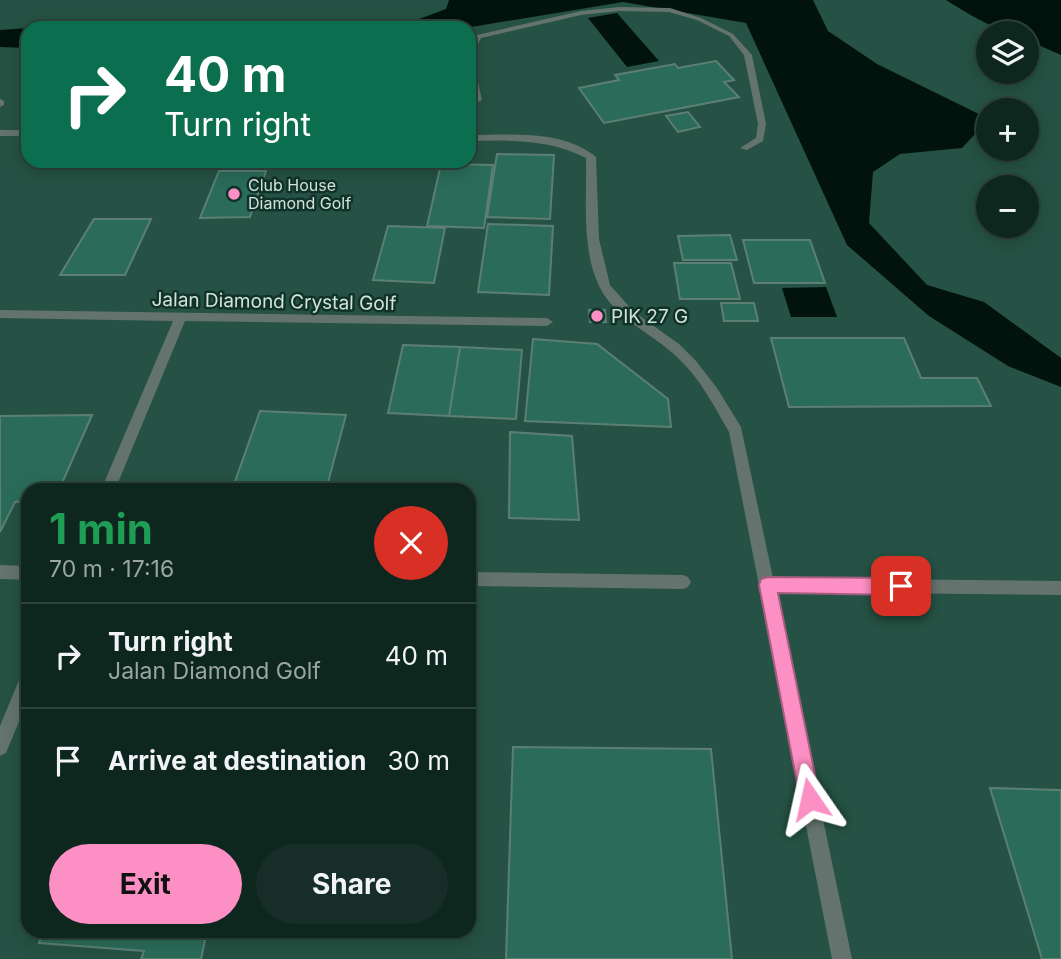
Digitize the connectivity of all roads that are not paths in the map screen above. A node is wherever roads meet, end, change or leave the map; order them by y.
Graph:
1 (476, 39) edge
2 (476, 87) edge
3 (478, 100) dead end
4 (0, 133) edge
5 (21, 133) edge
6 (476, 138) edge
7 (744, 148) dead end
8 (0, 314) edge
9 (181, 317) junction
10 (547, 323) dead end
11 (111, 483) edge
12 (0, 572) edge
13 (21, 573) edge
14 (476, 579) edge
15 (683, 582) dead end
16 (768, 585) junction
17 (1061, 588) edge
18 (21, 697) edge
19 (0, 747) edge
20 (842, 959) edge

1 - 7 lane
2 - 3 lane
4 - 5 street
6 - 16 street
8 - 9 street, Jalan Diamond Crystal Golf
9 - 10 street, Jalan Diamond Crystal Golf
9 - 11 street
12 - 13 street
14 - 15 street
16 - 17 street
16 - 20 street
18 - 19 street

